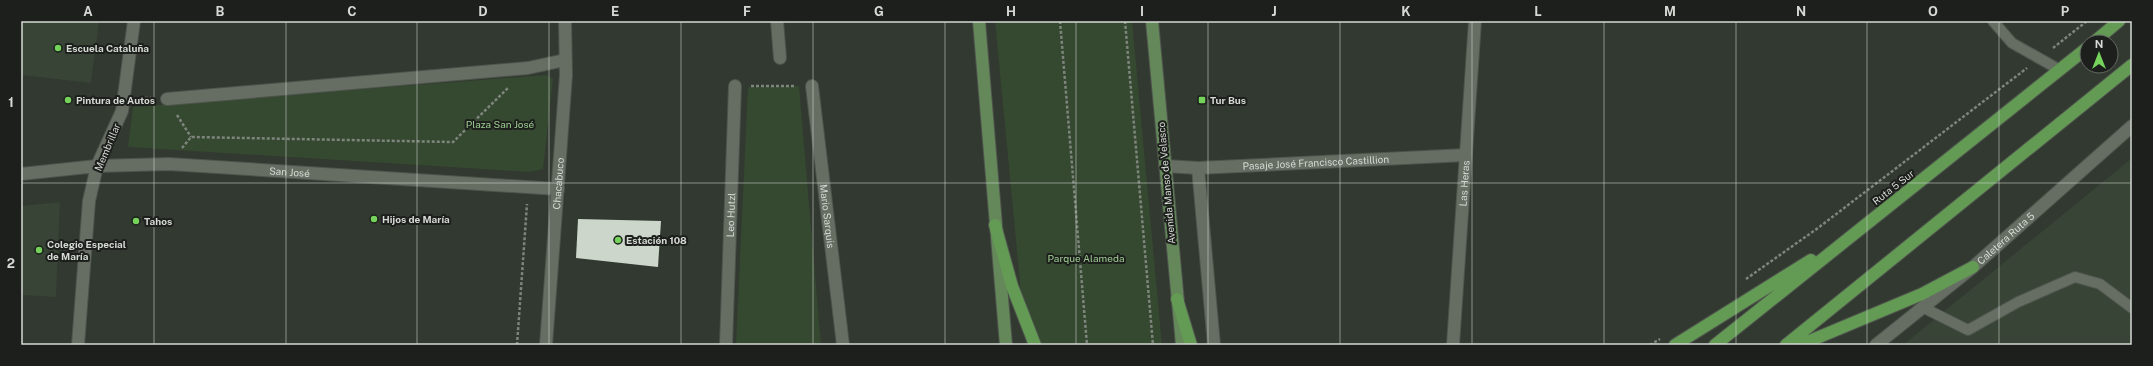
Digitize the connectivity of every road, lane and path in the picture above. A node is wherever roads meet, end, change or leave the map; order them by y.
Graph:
1 (134, 21) edge
2 (564, 21) edge
3 (777, 21) edge
4 (979, 21) edge
5 (1060, 21) edge
6 (1125, 21) edge
7 (1152, 21) edge
8 (1475, 21) edge
9 (1993, 21) edge
10 (2087, 21) edge
11 (2119, 21) edge
12 (2104, 34) edge
13 (2079, 55) edge
14 (780, 58) dead end
15 (2040, 58) junction
16 (565, 60) junction
17 (2132, 65) edge
18 (528, 68) junction
19 (2060, 70) junction
20 (735, 86) joint
21 (812, 86) joint
22 (167, 99) dead end
23 (2132, 126) edge
24 (1466, 155) junction
25 (169, 164) junction
26 (97, 166) junction
27 (1165, 166) junction
28 (1198, 168) junction
29 (21, 174) edge
30 (529, 187) junction
31 (558, 189) junction
32 (995, 226) junction
33 (1857, 230) junction
34 (1973, 267) junction
35 (1741, 282) dead end
36 (1177, 299) junction
37 (1922, 307) junction
38 (2132, 308) edge
39 (1663, 336) dead end
40 (78, 345) edge
41 (517, 345) edge
42 (546, 345) edge
43 (726, 345) edge
44 (843, 345) edge
45 (1006, 345) edge
46 (1035, 345) edge
47 (1087, 345) edge
48 (1153, 345) edge
49 (1182, 345) edge
50 (1191, 345) edge
51 (1214, 345) edge
52 (1453, 345) edge
53 (1650, 345) edge
54 (1675, 345) edge
55 (1715, 345) edge
56 (1786, 345) edge
57 (1800, 345) edge
58 (1876, 345) edge

1 - 26 street, Membrillar
2 - 16 street, Chacabuco
3 - 14 street
4 - 32 main road
5 - 47 path
6 - 48 path
7 - 27 main road, Avenida Manso de Velasco
8 - 24 street, Las Heras
9 - 15 lane
10 - 15 path
11 - 12 highway
13 - 19 highway, Ruta 5 Sur
15 - 19 lane
15 - 35 path
16 - 18 street
16 - 31 street, Chacabuco
17 - 56 highway
18 - 22 street
18 - 25 path
19 - 33 highway, Ruta 5 Sur
20 - 21 path
20 - 43 street, Leo Hutzl
21 - 44 street, Mario Sarquis
23 - 34 street, Caletera Ruta 5
24 - 28 street, Pasaje José Francisco Castillion
24 - 52 street, Las Heras
25 - 26 street, San José
25 - 30 street, San José
26 - 29 street, San José
26 - 40 street, Membrillar
27 - 28 street, Pasaje José Francisco Castillion
27 - 36 main road, Avenida Manso de Velasco
28 - 51 street
30 - 31 street, San José
30 - 41 path
31 - 42 street, Chacabuco
32 - 45 main road
32 - 46 highway
33 - 54 highway
33 - 55 highway, Ruta 5 Sur
34 - 37 street, Caletera Ruta 5
34 - 57 highway
36 - 49 main road, Avenida Manso de Velasco
36 - 50 highway
37 - 38 lane
37 - 58 street, Caletera Ruta 5
39 - 53 path

